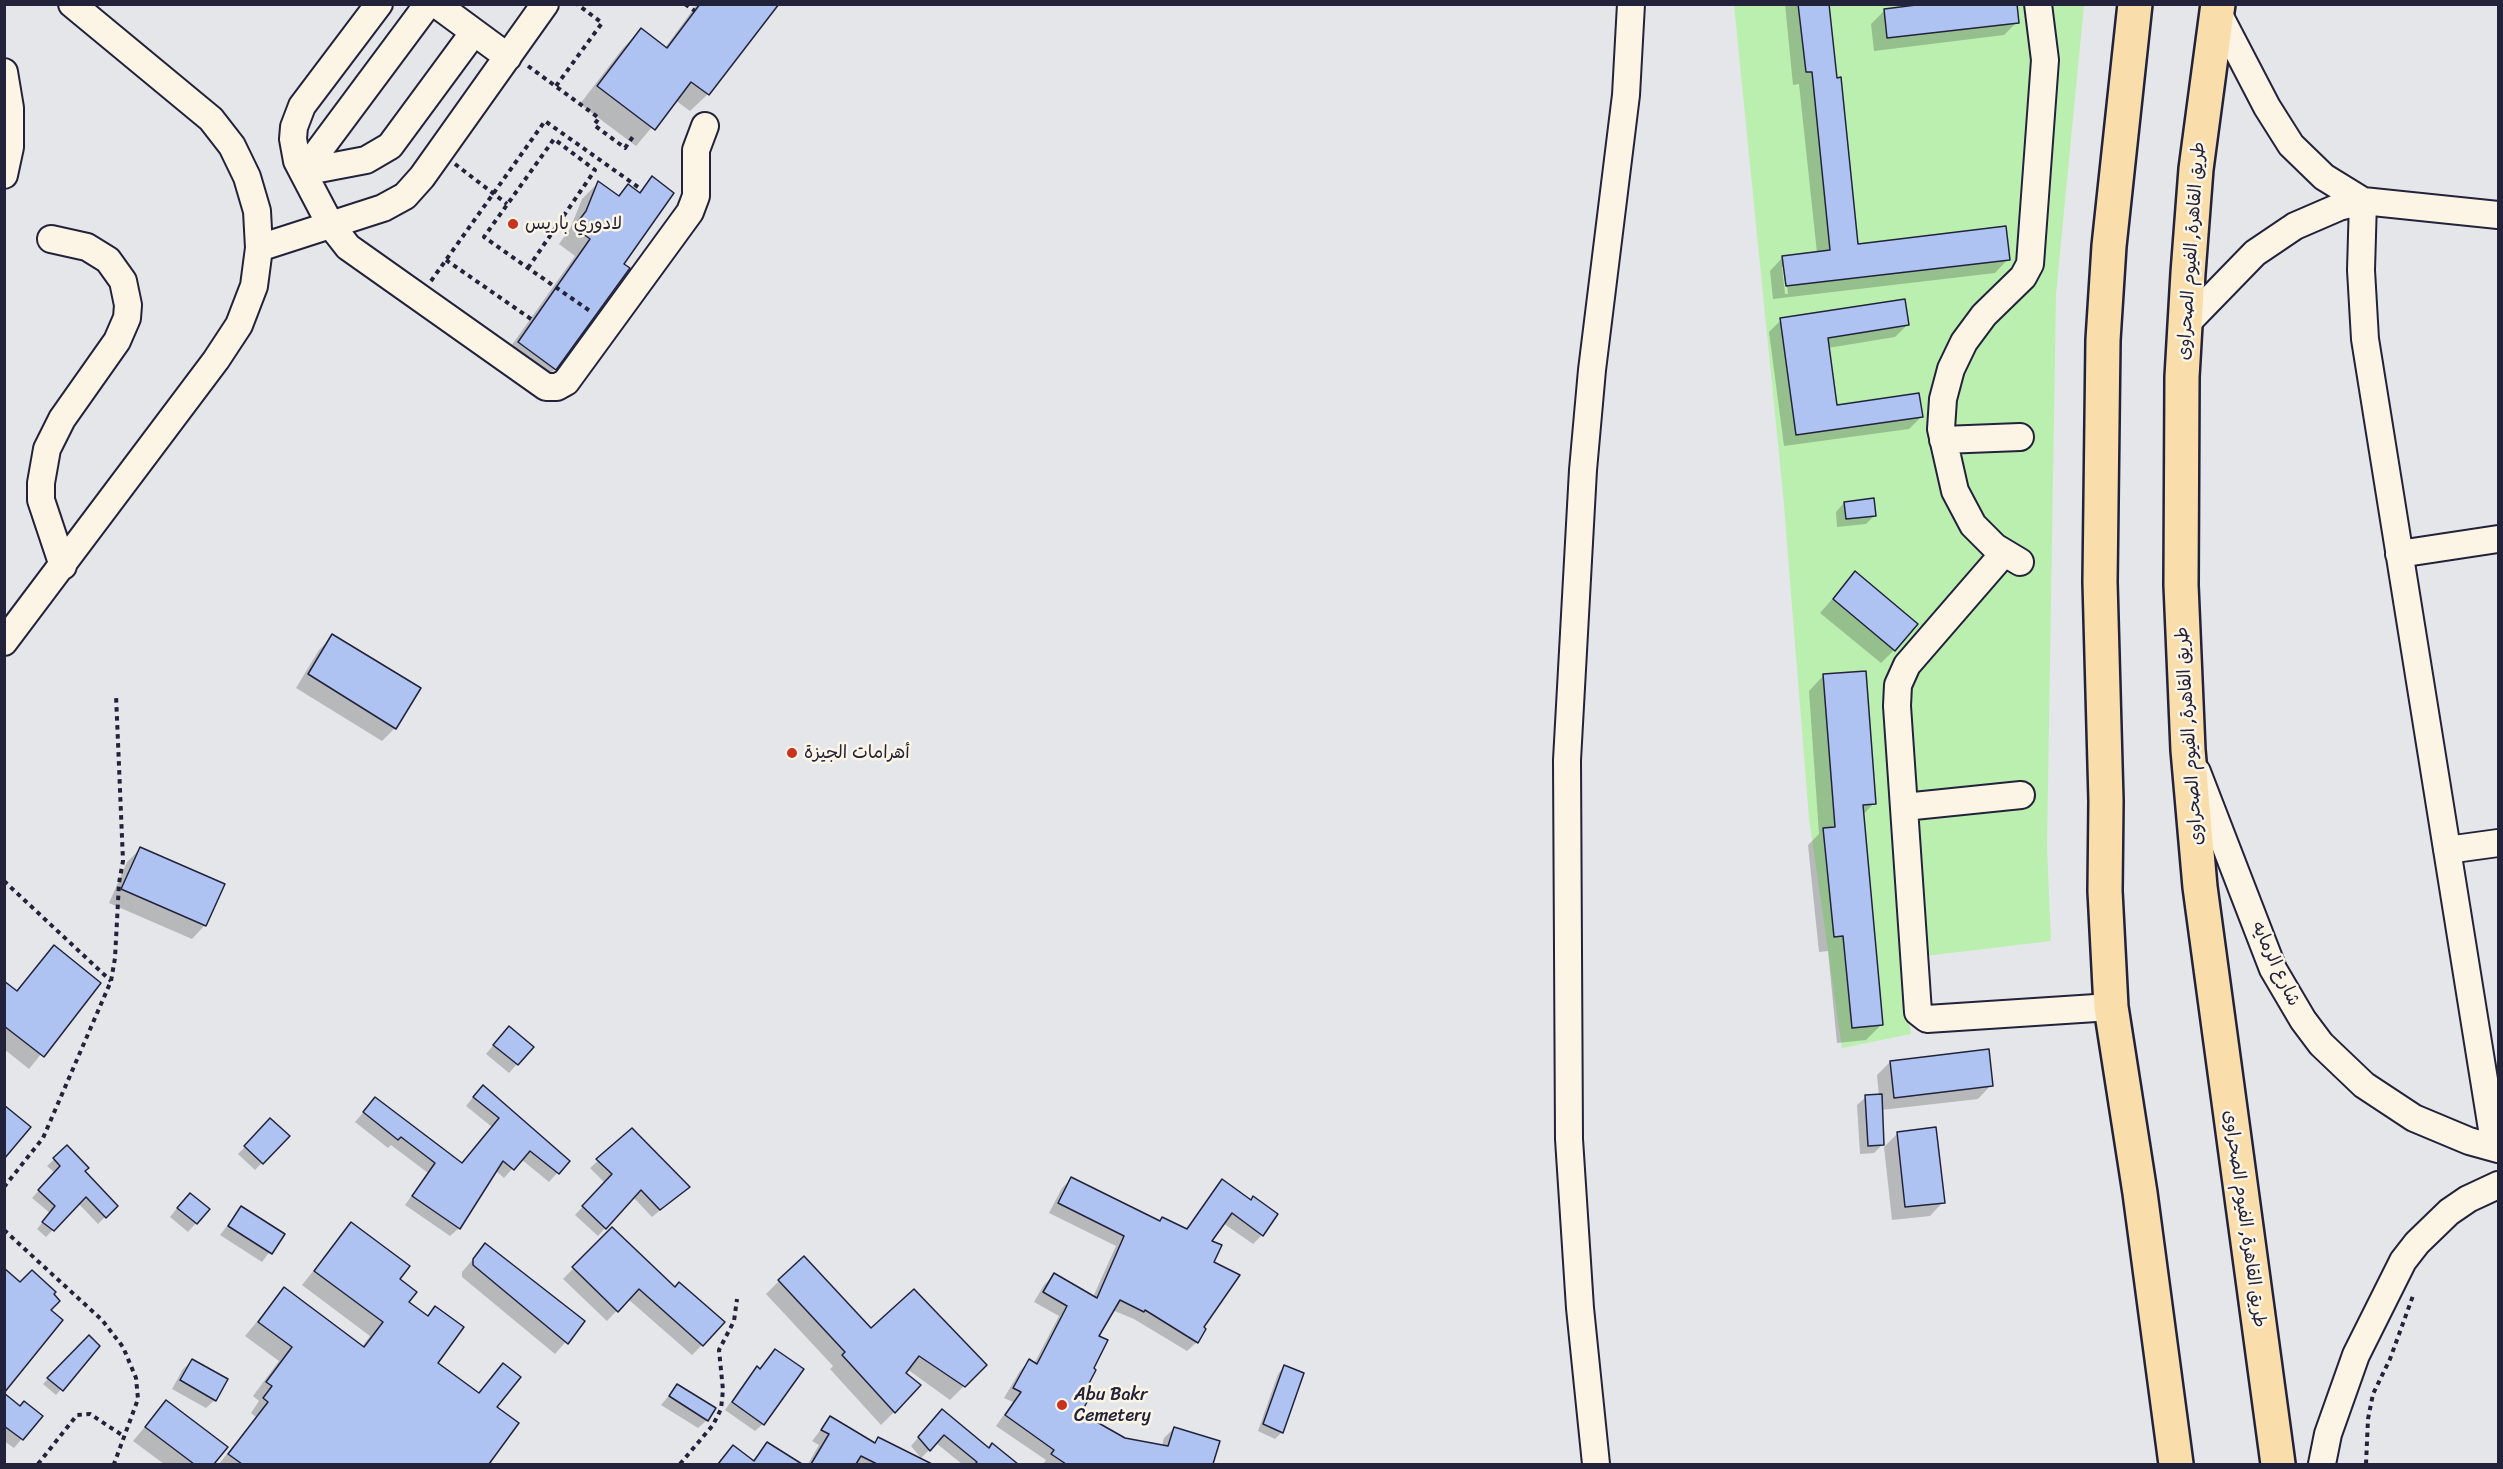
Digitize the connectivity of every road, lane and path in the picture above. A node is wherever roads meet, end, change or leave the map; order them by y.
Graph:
1 (72, 4) edge
2 (379, 4) edge
3 (428, 4) edge
4 (436, 4) edge
5 (577, 4) edge
6 (686, 4) edge
7 (1631, 4) edge
8 (2038, 4) edge
9 (2134, 4) edge
10 (543, 5) edge
11 (2218, 8) edge
12 (695, 11) dead end
13 (474, 32) junction
14 (509, 55) junction
15 (4, 72) edge
16 (556, 86) junction
17 (705, 126) dead end
18 (634, 135) dead end
19 (459, 168) dead end
20 (303, 172) junction
21 (4, 175) edge
22 (638, 187) dead end
23 (493, 194) junction
24 (2363, 201) junction
25 (507, 204) junction
26 (2499, 215) edge
27 (330, 224) junction
28 (51, 239) dead end
29 (259, 248) junction
30 (446, 260) junction
31 (528, 268) junction
32 (418, 298) junction
33 (531, 319) dead end
34 (608, 324) junction
35 (2185, 325) junction
36 (2020, 437) dead end
37 (1943, 441) junction
38 (2499, 539) edge
39 (2399, 554) junction
40 (63, 566) junction
41 (4, 642) edge
42 (116, 695) dead end
43 (2188, 750) junction
44 (2021, 795) dead end
45 (1904, 807) junction
46 (2499, 843) edge
47 (2446, 850) junction
48 (4, 881) edge
49 (111, 981) junction
50 (2111, 1007) junction
51 (2497, 1149) edge
52 (2499, 1185) edge
53 (4, 1187) edge
54 (4, 1230) edge
55 (2418, 1286) dead end
56 (737, 1299) dead end
57 (122, 1435) junction
58 (38, 1464) edge
59 (114, 1464) edge
60 (680, 1464) edge
61 (1596, 1464) edge
62 (2176, 1464) edge
63 (2278, 1464) edge
64 (2322, 1464) edge
65 (2366, 1464) edge

1 - 29 street
2 - 20 street
3 - 20 street
4 - 13 street
5 - 16 path
6 - 12 path
7 - 61 street
8 - 37 street
9 - 50 highway
10 - 14 street
11 - 24 street
11 - 35 highway, طريق القاهرة, الفيوم الصحراوى
13 - 14 street
13 - 20 street
14 - 16 path
14 - 27 street
15 - 21 street
16 - 18 path
17 - 34 street
19 - 23 path
20 - 27 street
22 - 23 path
23 - 25 path
23 - 30 path
24 - 26 street
24 - 35 street
24 - 39 street
25 - 31 path
25 - 31 path
27 - 29 street
27 - 32 street
28 - 40 street
29 - 40 street
30 - 32 path
30 - 33 path
31 - 34 path
32 - 34 street
35 - 43 highway, طريق القاهرة, الفيوم الصحراوى
36 - 37 street
37 - 45 street
38 - 39 street
39 - 47 street
40 - 41 street
42 - 49 path
43 - 51 street, شارع الرمايه
43 - 63 highway, طريق القاهرة, الفيوم الصحراوى
44 - 45 street
45 - 50 street
46 - 47 street
47 - 51 street
48 - 49 path
49 - 53 path
50 - 62 highway
52 - 64 street
54 - 57 path
55 - 65 path
56 - 60 path
57 - 58 path
57 - 59 path

